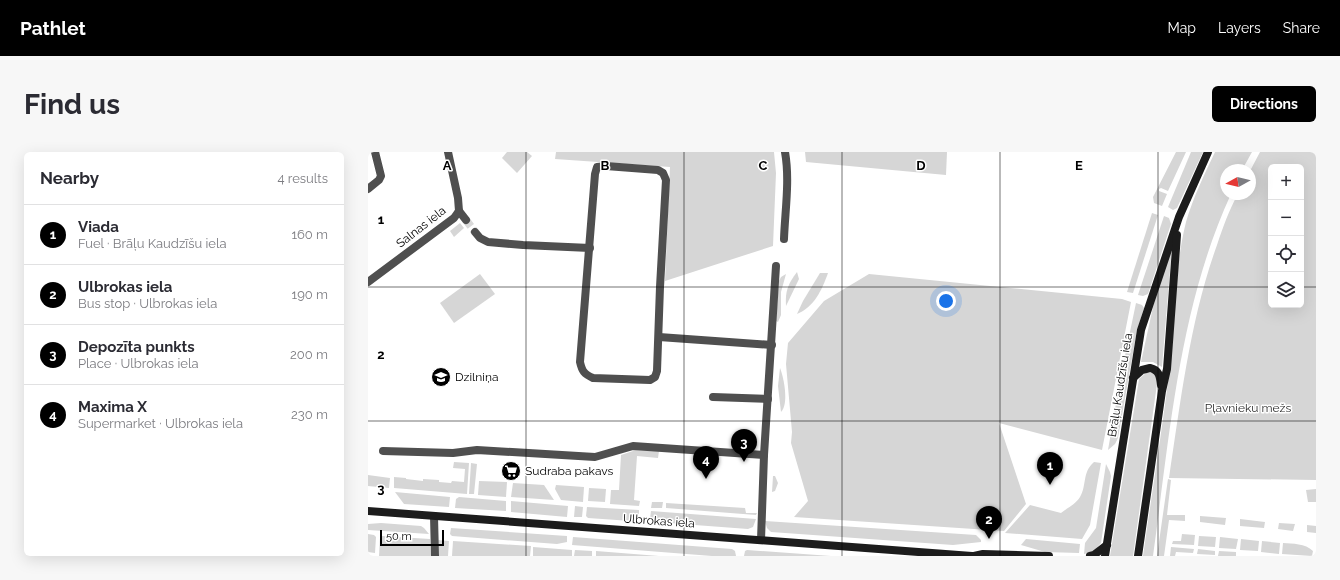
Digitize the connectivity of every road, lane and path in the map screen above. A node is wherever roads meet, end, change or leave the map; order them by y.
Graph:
1 (375, 152) edge
2 (448, 152) edge
3 (785, 152) edge
4 (1208, 152) edge
5 (368, 189) edge
6 (459, 211) junction
7 (466, 220) tunnel mouth
8 (1178, 222) junction
9 (475, 232) tunnel mouth
10 (784, 239) dead end
11 (590, 248) junction
12 (776, 266) dead end
13 (368, 282) edge
14 (659, 337) junction
15 (772, 345) junction
16 (1133, 378) junction
17 (1162, 391) junction
18 (713, 397) dead end
19 (768, 399) junction
20 (382, 451) dead end
21 (764, 454) junction
22 (368, 511) edge
23 (434, 516) junction
24 (760, 540) junction
25 (1107, 545) junction
26 (435, 556) edge
27 (973, 556) edge
28 (1049, 556) edge
29 (1090, 556) edge
30 (1105, 556) edge
31 (1138, 556) edge

1 - 5 street
2 - 6 street, Salnas iela
3 - 10 street
4 - 8 street, Brāļu Kaudzīšu iela
6 - 7 street
6 - 13 street, Salnas iela
8 - 16 street, Brāļu Kaudzīšu iela
8 - 17 street, Brāļu Kaudzīšu iela
9 - 11 street
11 - 14 street
11 - 14 street
12 - 15 street
14 - 15 street
15 - 19 street
16 - 17 street
16 - 25 street, Brāļu Kaudzīšu iela
17 - 31 street, Brāļu Kaudzīšu iela
18 - 19 street
19 - 21 street
20 - 21 street
21 - 24 street
22 - 23 street, Ulbrokas iela
23 - 24 street, Ulbrokas iela
23 - 26 street
24 - 27 street, Ulbrokas iela
25 - 29 street
25 - 30 street, Brāļu Kaudzīšu iela
27 - 28 street, Ulbrokas iela

